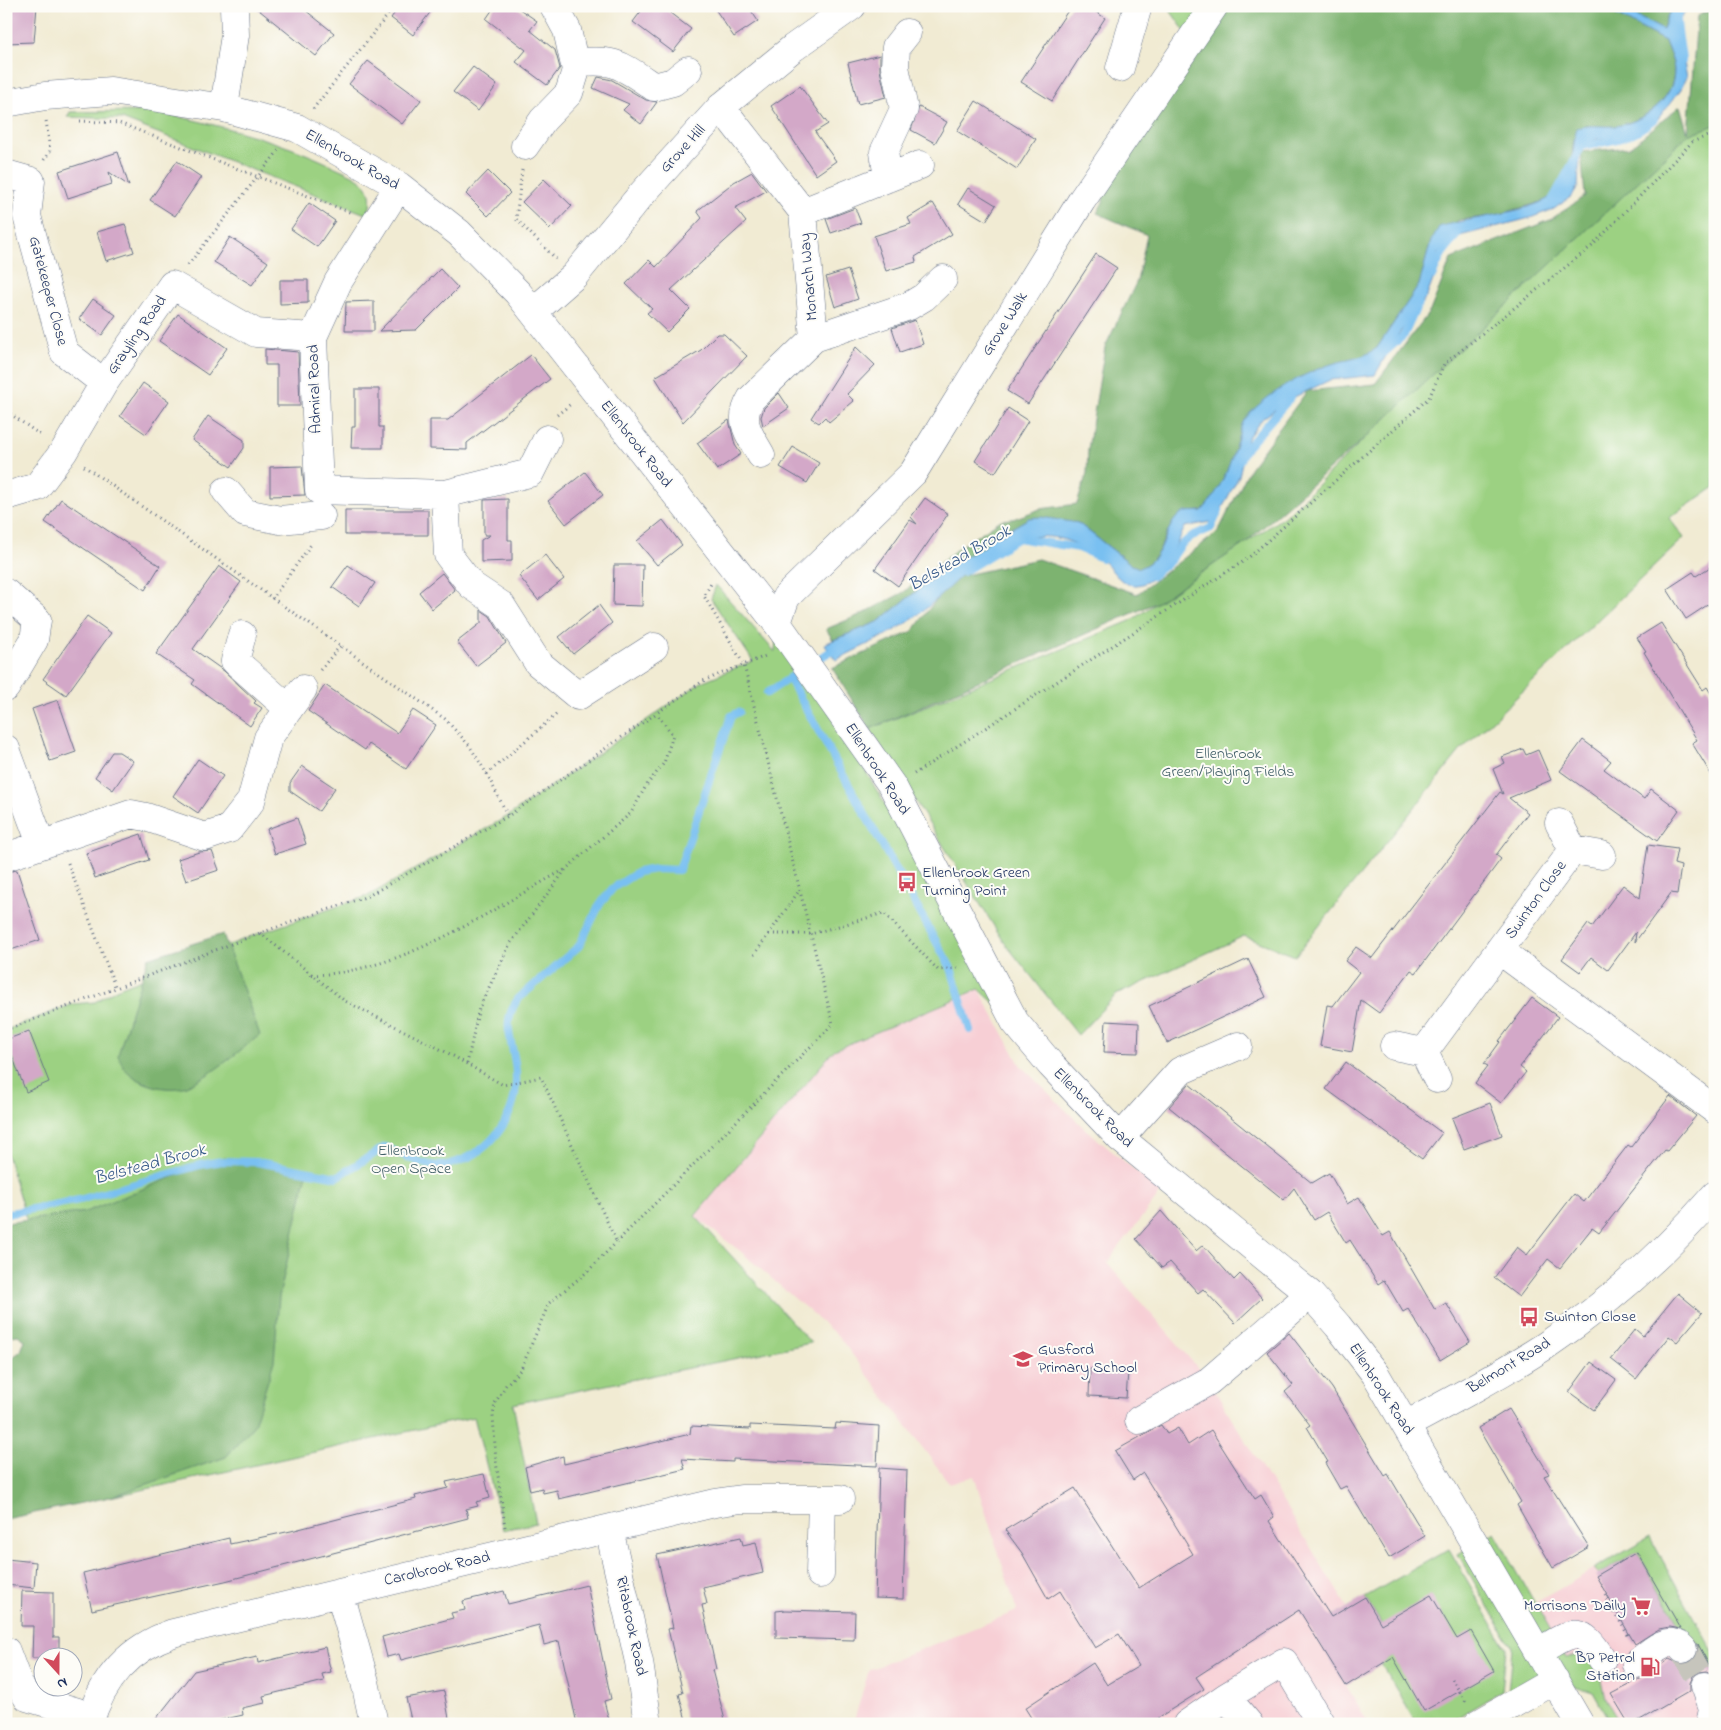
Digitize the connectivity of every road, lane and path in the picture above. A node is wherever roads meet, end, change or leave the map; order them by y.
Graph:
1 (234, 6) edge
2 (554, 6) edge
3 (852, 6) edge
4 (1138, 6) edge
5 (1214, 6) edge
6 (907, 32) dead end
7 (575, 63) junction
8 (1120, 68) dead end
9 (688, 70) dead end
10 (6, 103) edge
11 (722, 107) junction
12 (224, 108) junction
13 (46, 120) junction
14 (56, 120) dead end
15 (74, 121) dead end
16 (38, 122) dead end
17 (1715, 133) edge
18 (525, 146) joint
19 (920, 165) dead end
20 (19, 178) edge
21 (888, 178) junction
22 (400, 186) junction
23 (803, 212) junction
24 (374, 226) junction
25 (550, 265) dead end
26 (944, 279) dead end
27 (533, 312) junction
28 (312, 337) junction
29 (814, 338) junction
30 (104, 383) junction
31 (592, 387) junction
32 (6, 411) edge
33 (547, 439) joint
34 (64, 451) junction
35 (761, 456) dead end
36 (226, 491) dead end
37 (445, 494) junction
38 (6, 496) edge
39 (321, 512) junction
40 (727, 558) junction
41 (6, 593) edge
42 (272, 600) junction
43 (777, 622) junction
44 (242, 635) dead end
45 (341, 645) junction
46 (654, 647) dead end
47 (744, 665) junction
48 (6, 687) edge
49 (578, 696) junction
50 (296, 699) junction
51 (657, 714) junction
52 (6, 749) edge
53 (487, 774) junction
54 (893, 787) junction
55 (508, 816) junction
56 (1559, 823) dead end
57 (50, 841) junction
58 (1573, 850) junction
59 (1602, 854) dead end
60 (6, 857) edge
61 (567, 868) junction
62 (800, 890) junction
63 (260, 933) junction
64 (769, 934) junction
65 (811, 934) junction
66 (1499, 950) junction
67 (754, 955) dead end
68 (957, 967) dead end
69 (312, 975) junction
70 (116, 989) junction
71 (6, 1030) edge
72 (1238, 1046) dead end
73 (1394, 1046) dead end
74 (1424, 1052) junction
75 (467, 1064) junction
76 (1437, 1078) dead end
77 (1715, 1110) edge
78 (1120, 1138) junction
79 (1715, 1195) edge
80 (616, 1241) junction
81 (1310, 1294) junction
82 (1139, 1420) dead end
83 (1406, 1425) junction
84 (609, 1529) junction
85 (511, 1552) junction
86 (820, 1574) dead end
87 (340, 1593) junction
88 (1605, 1595) dead end
89 (1683, 1649) dead end
90 (6, 1651) edge
91 (1538, 1652) junction
92 (1634, 1653) joint
93 (1602, 1658) dead end
94 (1452, 1679) dead end
95 (1555, 1680) junction
96 (1705, 1686) tunnel mouth
97 (1226, 1698) junction
98 (1473, 1714) edge
99 (90, 1720) edge
100 (374, 1724) edge
101 (648, 1724) edge
102 (1187, 1724) edge
103 (1249, 1724) edge
104 (1321, 1724) edge
105 (1580, 1724) edge
106 (1710, 1724) edge

1 - 12 street
2 - 7 street
3 - 11 street, Grove Hill
4 - 8 street
5 - 43 street, Grove Walk
6 - 21 street
7 - 9 street
7 - 18 street
10 - 12 street, Ellenbrook Road
11 - 23 street, Monarch Way
11 - 27 street, Grove Hill
12 - 22 street, Ellenbrook Road
13 - 14 path
13 - 16 path
13 - 20 path
15 - 24 path
17 - 54 path
18 - 25 path
19 - 21 street, Monarch Way
20 - 30 street, Gatekeeper Close
21 - 23 street, Monarch Way
22 - 24 street, Admiral Road
22 - 27 street, Ellenbrook Road
23 - 29 street, Monarch Way
24 - 28 street, Admiral Road
26 - 29 street
27 - 31 street, Ellenbrook Road
28 - 30 street, Grayling Road
28 - 39 street, Admiral Road
29 - 35 street, Monarch Way
30 - 34 street, Grayling Road
31 - 33 path
31 - 40 street, Ellenbrook Road
32 - 34 path
33 - 37 street
34 - 38 street, Grayling Road
34 - 42 path
36 - 39 street
37 - 39 street
37 - 49 street
39 - 42 path
40 - 43 street, Ellenbrook Road
40 - 47 path
41 - 48 street
42 - 45 path
43 - 47 path
43 - 54 street, Ellenbrook Road
44 - 50 street
45 - 50 path
45 - 53 path
46 - 49 street
47 - 51 path
47 - 62 path
49 - 53 path
50 - 57 street
51 - 55 path
51 - 61 path
52 - 57 street
53 - 55 path
54 - 78 street, Ellenbrook Road
55 - 63 path
56 - 58 street, Swinton Close
57 - 60 street
57 - 70 path
58 - 59 street, Swinton Close
58 - 66 street, Swinton Close
61 - 69 path
61 - 75 path
62 - 64 path
62 - 65 path
63 - 69 path
63 - 70 path
64 - 65 path
64 - 67 path
65 - 68 path
65 - 80 path
66 - 74 street, Swinton Close
66 - 77 street, Swinton Close
69 - 75 path
70 - 71 path
72 - 78 street
73 - 74 street
74 - 76 street
75 - 80 path
78 - 81 street, Ellenbrook Road
79 - 83 street, Belmont Road
80 - 85 path
81 - 82 street
81 - 83 street, Ellenbrook Road
83 - 91 street, Ellenbrook Road
84 - 85 street, Carolbrook Road
84 - 86 street, Carolbrook Road
84 - 101 street, Ritabrook Road
85 - 87 street, Carolbrook Road
87 - 99 street, Carolbrook Road
87 - 100 street
88 - 92 path
89 - 92 street
90 - 99 street
91 - 93 street
91 - 95 street, Ellenbrook Road
94 - 98 path
95 - 98 street
95 - 105 street, Ellenbrook Road
96 - 106 street
97 - 102 street
97 - 103 street
97 - 104 street

